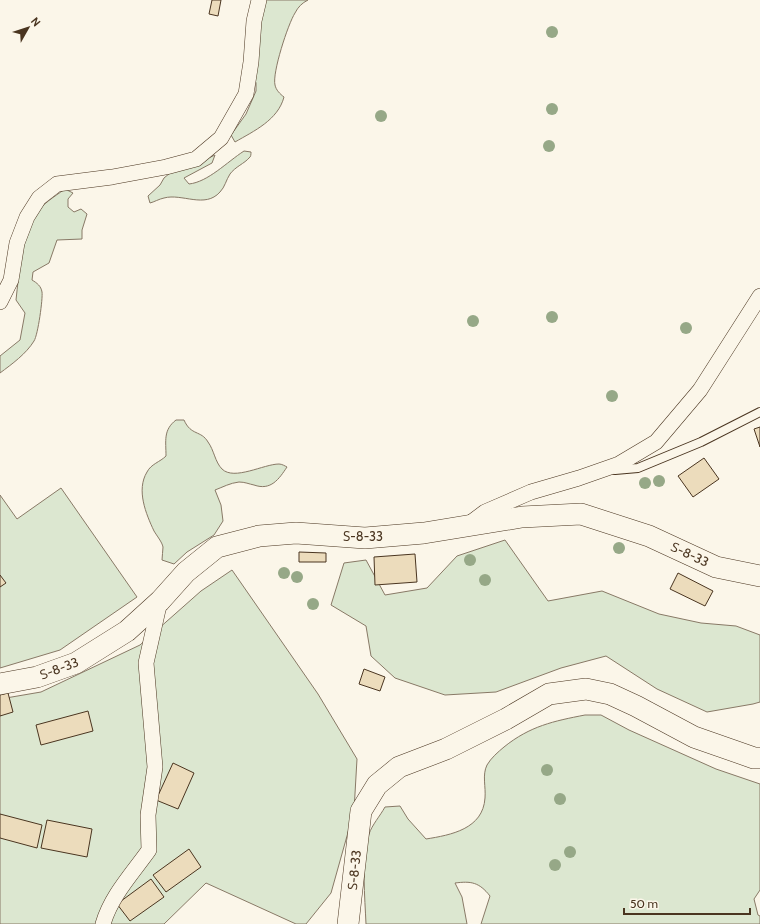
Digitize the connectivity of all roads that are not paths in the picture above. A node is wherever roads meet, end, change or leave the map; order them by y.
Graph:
1 (259, 0) edge
2 (760, 296) edge
3 (0, 302) edge
4 (760, 412) edge
5 (598, 472) junction
6 (465, 527) junction
7 (760, 576) edge
8 (160, 601) junction
9 (0, 684) edge
10 (760, 758) edge
11 (103, 924) edge
12 (348, 924) edge

1 - 3 street
2 - 5 street
4 - 5 lane
5 - 6 street
6 - 7 street, Տ-8-33 / Տ-8-33
6 - 8 street, Տ-8-33 / Տ-8-33
8 - 9 street, Տ-8-33 / Տ-8-33
8 - 11 street
10 - 12 street, Տ-8-33 / Տ-8-33

